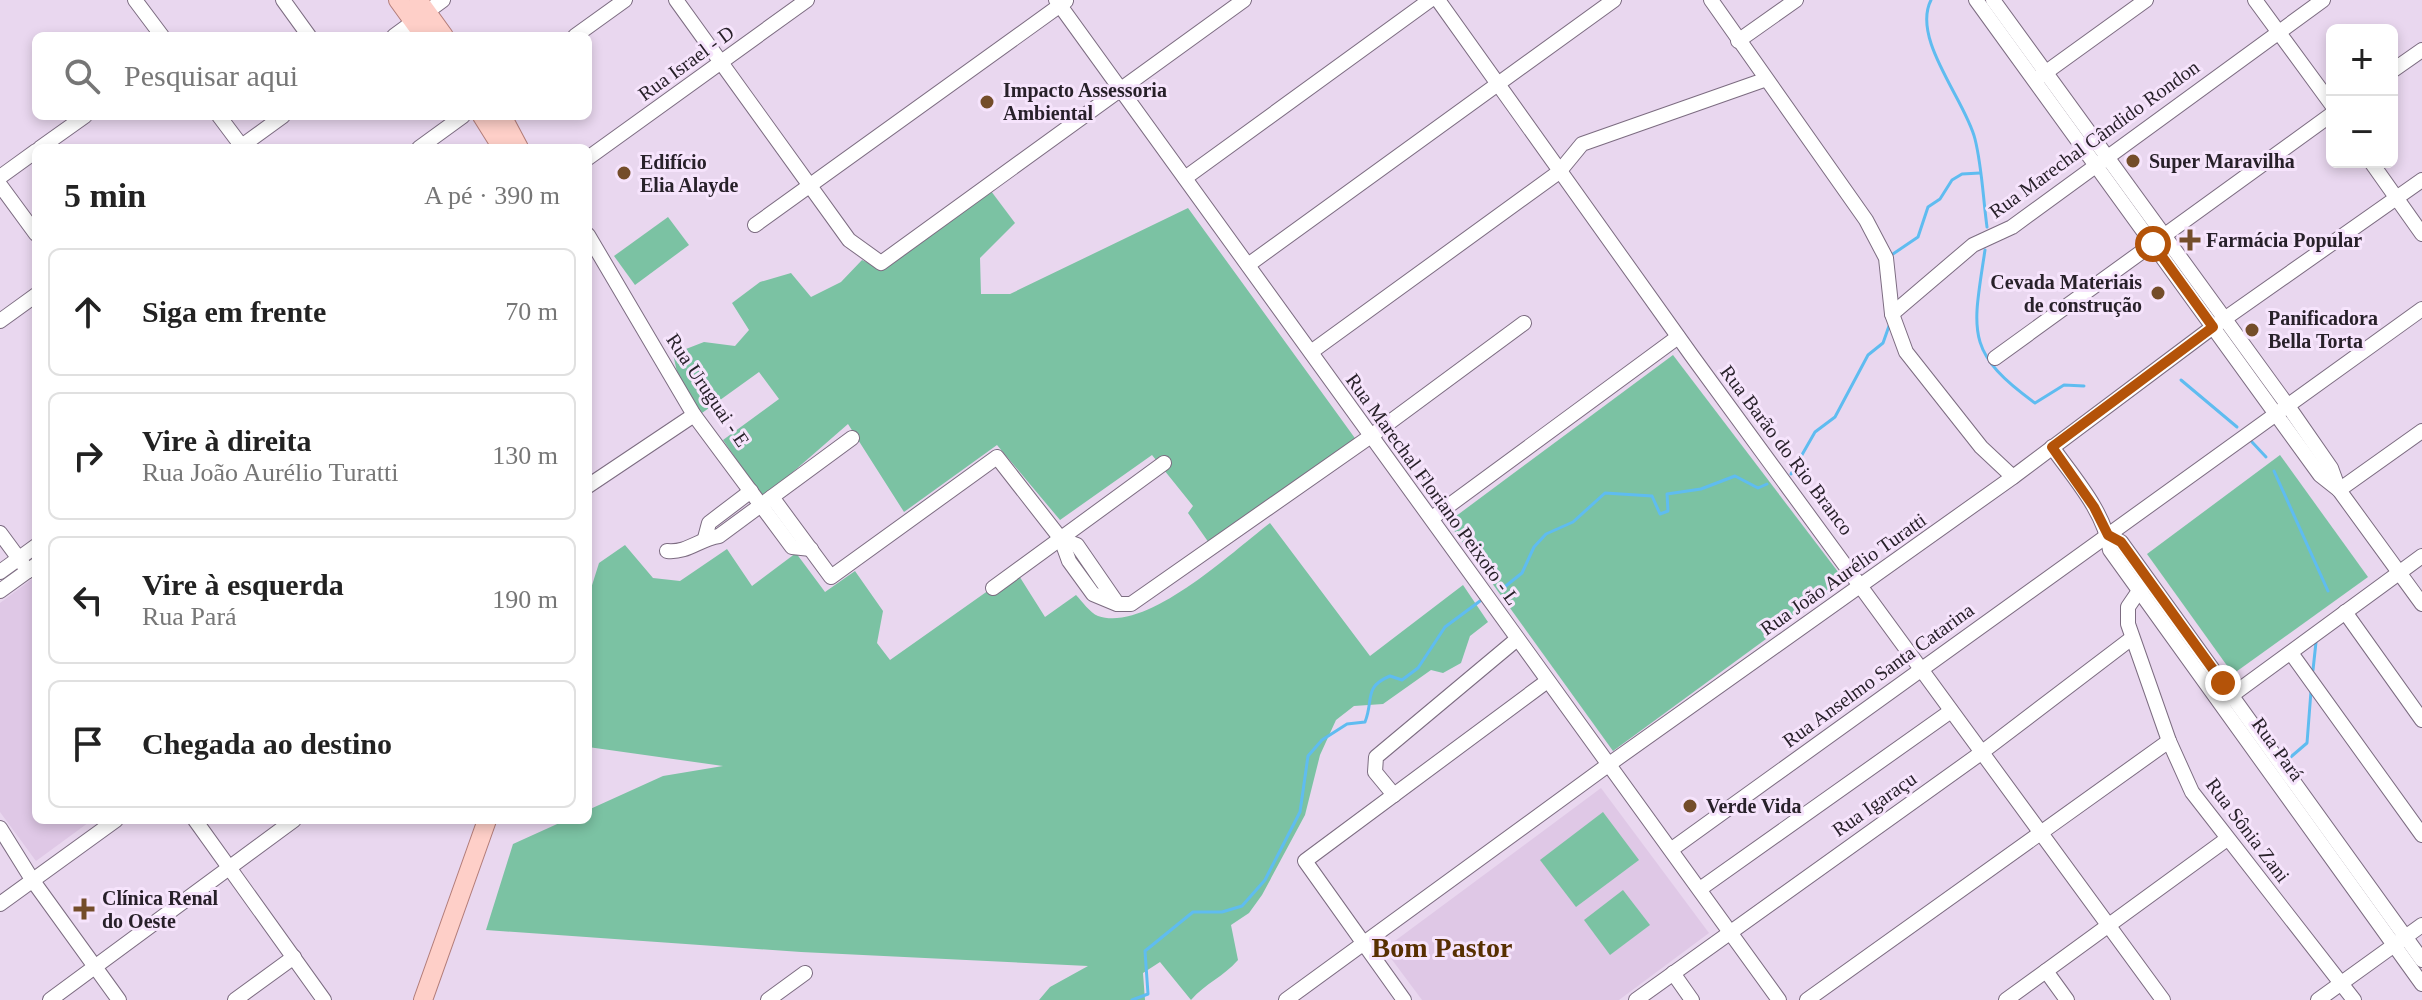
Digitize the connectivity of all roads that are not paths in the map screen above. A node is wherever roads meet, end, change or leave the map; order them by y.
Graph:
1 (135, 0) edge
2 (283, 0) edge
3 (398, 0) edge
4 (443, 0) edge
5 (625, 0) edge
6 (676, 0) edge
7 (807, 0) edge
8 (1244, 0) edge
9 (1430, 0) edge
10 (1438, 0) edge
11 (1614, 0) edge
12 (1711, 0) edge
13 (1796, 0) edge
14 (1976, 0) edge
15 (1993, 0) edge
16 (2146, 0) edge
17 (2255, 0) edge
18 (2323, 0) edge
19 (1061, 2) edge
20 (421, 17) edge
21 (159, 32) edge
22 (306, 32) edge
23 (400, 32) edge
24 (439, 32) edge
25 (581, 32) edge
26 (2278, 32) junction
27 (1738, 41) junction
28 (2422, 50) edge
29 (721, 62) junction
30 (2398, 67) edge
31 (2040, 76) junction
32 (1764, 80) junction
33 (1497, 84) junction
34 (1120, 89) junction
35 (2326, 97) edge
36 (2326, 118) edge
37 (79, 120) edge
38 (222, 120) edge
39 (278, 120) edge
40 (458, 120) edge
41 (484, 120) edge
42 (504, 120) edge
43 (46, 144) edge
44 (239, 144) edge
45 (245, 144) edge
46 (424, 144) edge
47 (500, 144) edge
48 (517, 144) edge
49 (32, 154) edge
50 (592, 155) edge
51 (2101, 161) junction
52 (2375, 168) edge
53 (1559, 172) junction
54 (0, 177) edge
55 (1185, 178) junction
56 (2422, 180) edge
57 (0, 185) edge
58 (808, 187) junction
59 (2396, 198) junction
60 (755, 225) dead end
61 (32, 229) edge
62 (2422, 234) edge
63 (2158, 240) junction
64 (592, 242) edge
65 (1248, 265) junction
66 (32, 298) edge
67 (2422, 309) edge
68 (1892, 314) junction
69 (0, 321) edge
70 (1524, 323) dead end
71 (2218, 323) junction
72 (1678, 337) junction
73 (1311, 352) junction
74 (1995, 358) dead end
75 (2282, 410) junction
76 (694, 415) junction
77 (2422, 431) edge
78 (1371, 436) junction
79 (852, 438) dead end
80 (2052, 447) junction
81 (1164, 463) dead end
82 (2013, 477) junction
83 (592, 483) edge
84 (2339, 490) junction
85 (751, 491) junction
86 (767, 501) junction
87 (1432, 518) junction
88 (0, 533) edge
89 (2108, 535) junction
90 (712, 537) junction
91 (1061, 539) junction
92 (667, 551) dead end
93 (2422, 556) edge
94 (28, 565) edge
95 (0, 572) edge
96 (2399, 573) junction
97 (2144, 584) junction
98 (1861, 585) junction
99 (993, 588) dead end
100 (0, 591) edge
101 (2422, 604) edge
102 (2345, 612) junction
103 (2132, 638) junction
104 (1516, 640) junction
105 (2291, 653) junction
106 (1922, 669) junction
107 (1546, 682) junction
108 (2226, 699) junction
109 (1951, 711) junction
110 (2422, 720) edge
111 (2169, 741) junction
112 (1981, 753) junction
113 (1608, 765) junction
114 (1394, 795) junction
115 (111, 824) edge
116 (198, 824) edge
117 (289, 824) edge
118 (486, 824) edge
119 (0, 828) edge
120 (2040, 835) junction
121 (2422, 835) edge
122 (2227, 839) junction
123 (0, 844) edge
124 (1672, 849) junction
125 (229, 868) junction
126 (33, 881) junction
127 (1700, 889) junction
128 (0, 904) edge
129 (2422, 925) edge
130 (2108, 926) junction
131 (1731, 931) junction
132 (2400, 941) junction
133 (1364, 943) junction
134 (294, 957) junction
135 (2422, 960) edge
136 (95, 967) junction
137 (2046, 971) junction
138 (805, 973) dead end
139 (1673, 973) junction
140 (2342, 982) junction
141 (2422, 984) edge
142 (50, 1000) edge
143 (119, 1000) edge
144 (235, 1000) edge
145 (324, 1000) edge
146 (423, 1000) edge
147 (768, 1000) edge
148 (1286, 1000) edge
149 (1404, 1000) edge
150 (1636, 1000) edge
151 (1692, 1000) edge
152 (1779, 1000) edge
153 (1807, 1000) edge
154 (2006, 1000) edge
155 (2067, 1000) edge
156 (2163, 1000) edge
157 (2318, 1000) edge
158 (2354, 1000) edge

1 - 21 street
2 - 22 street
3 - 20 main road
4 - 20 street
5 - 25 street
6 - 29 street
7 - 29 street, Rua Israel - D
8 - 34 street
9 - 55 street
10 - 33 street, Rua Barão do Rio Branco
11 - 33 street
12 - 27 street
13 - 27 street
14 - 31 street
15 - 31 street
16 - 31 street
17 - 26 street
18 - 26 street, Rua Marechal Cândido Rondon
19 - 34 street, Rua Marechal Floriano Peixoto - L
19 - 58 street
20 - 23 street
20 - 24 main road
26 - 35 street
26 - 51 street, Rua Marechal Cândido Rondon
27 - 32 street
28 - 30 street
29 - 50 street, Rua Israel - D
29 - 58 street
31 - 51 street
32 - 53 street
32 - 68 street
33 - 53 street, Rua Barão do Rio Branco
33 - 65 street
34 - 55 street, Rua Marechal Floriano Peixoto - L
34 - 58 street
36 - 63 street
37 - 43 street
38 - 44 street
39 - 45 street
40 - 46 street
41 - 47 main road
42 - 48 main road
49 - 54 street
51 - 63 street
51 - 68 street, Rua Marechal Cândido Rondon
52 - 59 street
53 - 72 street, Rua Barão do Rio Branco
53 - 73 street
55 - 65 street, Rua Marechal Floriano Peixoto - L
56 - 59 street, Rua João Aurélio Turatti
57 - 61 street
58 - 60 street
59 - 62 street
59 - 71 street, Rua João Aurélio Turatti
63 - 71 street
63 - 74 street
64 - 76 street, Rua Uruguai - E
65 - 73 street, Rua Marechal Floriano Peixoto - L
66 - 69 street
67 - 75 street
68 - 82 street
70 - 78 street
71 - 75 street
71 - 80 street, Rua João Aurélio Turatti
72 - 87 street
72 - 98 street, Rua Barão do Rio Branco
73 - 78 street, Rua Marechal Floriano Peixoto - L
75 - 84 street
75 - 89 street, Rua Anselmo Santa Catarina
76 - 83 street
76 - 85 street, Rua Uruguai - E
77 - 84 street
78 - 87 street, Rua Marechal Floriano Peixoto - L
78 - 91 street
79 - 86 street
80 - 82 street, Rua João Aurélio Turatti
80 - 89 street, Rua Pará
81 - 91 street
82 - 98 street, Rua João Aurélio Turatti
84 - 96 street
85 - 86 street, Rua Uruguai - E
85 - 90 street
86 - 90 street
86 - 91 street, Rua Uruguai - E
87 - 104 street, Rua Marechal Floriano Peixoto - L
88 - 94 street
89 - 97 street, Rua Pará
89 - 106 street, Rua Anselmo Santa Catarina
90 - 92 street
91 - 99 street
93 - 96 street
94 - 95 street
94 - 100 street
96 - 101 street
96 - 102 street
97 - 103 street, Rua Sônia Zani
97 - 108 street, Rua Pará
98 - 106 street, Rua Barão do Rio Branco
98 - 113 street, Rua João Aurélio Turatti
102 - 105 street
102 - 110 street
103 - 111 street, Rua Sônia Zani
103 - 112 street, Rua Igaraçu
104 - 107 street, Rua Marechal Floriano Peixoto - L
104 - 114 street
105 - 108 street
105 - 121 street
106 - 109 street, Rua Barão do Rio Branco
106 - 124 street, Rua Anselmo Santa Catarina
107 - 113 street, Rua Marechal Floriano Peixoto - L
107 - 114 street
108 - 132 street, Rua Pará
109 - 112 street, Rua Barão do Rio Branco
109 - 127 street
111 - 120 street
111 - 122 street, Rua Sônia Zani
112 - 120 street, Rua Barão do Rio Branco
112 - 131 street, Rua Igaraçu
113 - 124 street, Rua Marechal Floriano Peixoto - L
113 - 133 street, Rua João Aurélio Turatti
114 - 133 street
115 - 126 street
116 - 125 street
117 - 125 street
118 - 146 main road
119 - 126 street
120 - 130 street, Rua Barão do Rio Branco
120 - 153 street
122 - 130 street
122 - 140 street, Rua Sônia Zani
123 - 126 street
124 - 127 street, Rua Marechal Floriano Peixoto - L
125 - 134 street
125 - 136 street
126 - 128 street
126 - 136 street
127 - 131 street, Rua Marechal Floriano Peixoto - L
129 - 132 street
130 - 137 street
130 - 156 street, Rua Barão do Rio Branco
131 - 139 street, Rua Igaraçu
131 - 152 street, Rua Marechal Floriano Peixoto - L
132 - 135 street, Rua Pará
132 - 140 street
132 - 141 street, Rua Pará
133 - 148 street, Rua João Aurélio Turatti
133 - 149 street
134 - 144 street
134 - 145 street
136 - 142 street
136 - 143 street
137 - 154 street
137 - 155 street
138 - 147 street
139 - 150 street, Rua Igaraçu
139 - 151 street
140 - 157 street
140 - 158 street, Rua Sônia Zani

